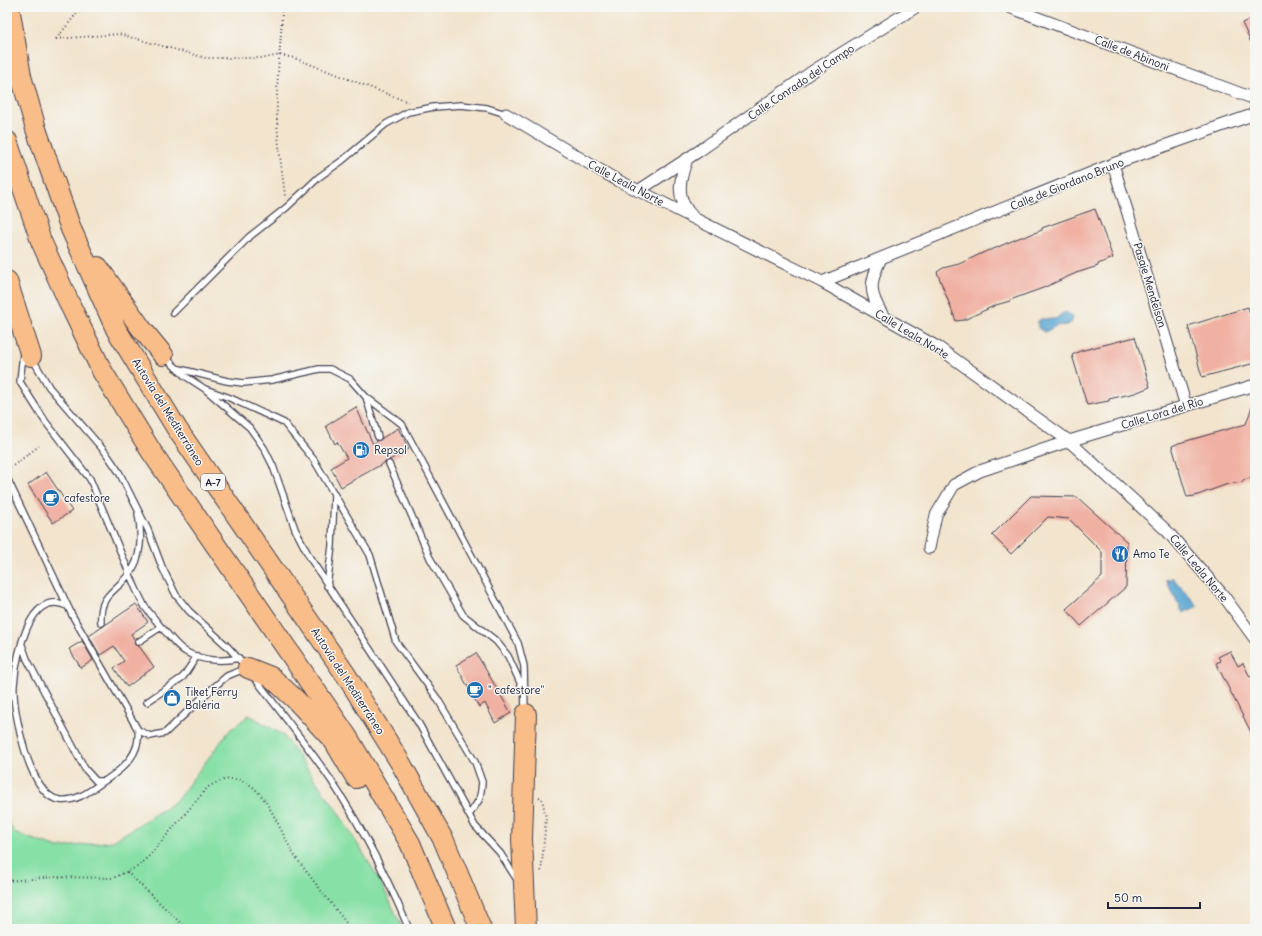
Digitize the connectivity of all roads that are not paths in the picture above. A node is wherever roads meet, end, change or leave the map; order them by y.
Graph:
1 (9, 7) edge
2 (916, 7) edge
3 (1009, 7) edge
4 (1255, 100) edge
5 (506, 114) joint
6 (1255, 114) edge
7 (7, 141) edge
8 (687, 159) junction
9 (1113, 164) junction
10 (638, 191) junction
11 (695, 219) junction
12 (71, 229) junction
13 (881, 258) junction
14 (7, 281) edge
15 (822, 282) junction
16 (173, 313) dead end
17 (882, 315) junction
18 (22, 331) junction
19 (31, 356) joint
20 (169, 361) junction
21 (1255, 385) edge
22 (205, 389) junction
23 (366, 397) junction
24 (1186, 406) junction
25 (378, 437) dead end
26 (1069, 441) junction
27 (390, 464) dead end
28 (7, 478) edge
29 (334, 496) junction
30 (137, 508) junction
31 (929, 548) dead end
32 (130, 573) junction
33 (327, 586) junction
34 (67, 606) junction
35 (101, 622) dead end
36 (162, 627) junction
37 (1255, 639) edge
38 (138, 642) dead end
39 (22, 645) junction
40 (197, 656) junction
41 (243, 663) junction
42 (525, 693) junction
43 (147, 702) dead end
44 (526, 714) joint
45 (138, 730) junction
46 (104, 781) junction
47 (469, 815) junction
48 (524, 905) junction
49 (437, 908) junction
50 (409, 929) edge
51 (446, 929) edge
52 (481, 929) edge
53 (526, 929) edge

1 - 12 highway, Autovía del Mediterráneo / A-7
2 - 8 street, Calle Conrado del Campo
3 - 4 street, Calle de Abinoni
5 - 10 street, Calle Leala Norte
5 - 16 lane
6 - 9 street, Calle de Giordano Bruno
7 - 49 highway
8 - 10 street, Calle Conrado del Campo
8 - 11 street
9 - 13 street, Calle de Giordano Bruno
9 - 24 street, Pasaje Mendelson
10 - 11 street, Calle Leala Norte
11 - 15 street, Calle Leala Norte
12 - 20 highway
12 - 52 highway, Autovía del Mediterráneo / A-7
13 - 15 street, Calle de Giordano Bruno
13 - 17 street
14 - 18 highway
15 - 17 street, Calle Leala Norte
17 - 26 street, Calle Leala Norte
18 - 19 highway
18 - 32 lane
19 - 30 lane
20 - 22 lane
20 - 23 lane
21 - 24 street, Calle Lora del Río
22 - 29 lane
22 - 33 lane
23 - 25 lane
23 - 42 lane
24 - 26 street, Calle Lora del Río
26 - 31 street, Calle Lora del Río
26 - 37 street, Calle Leala Norte
27 - 42 lane
28 - 34 lane
29 - 33 lane
29 - 47 lane
30 - 32 lane
30 - 41 lane
32 - 35 lane
32 - 36 lane
33 - 47 lane
34 - 39 lane
34 - 45 lane
36 - 38 lane
36 - 40 lane
39 - 46 lane
39 - 46 lane
40 - 41 lane
40 - 43 lane
41 - 45 lane
41 - 49 highway
41 - 50 lane
42 - 44 lane
44 - 48 highway
45 - 46 lane
47 - 48 lane
48 - 53 highway
49 - 51 highway

